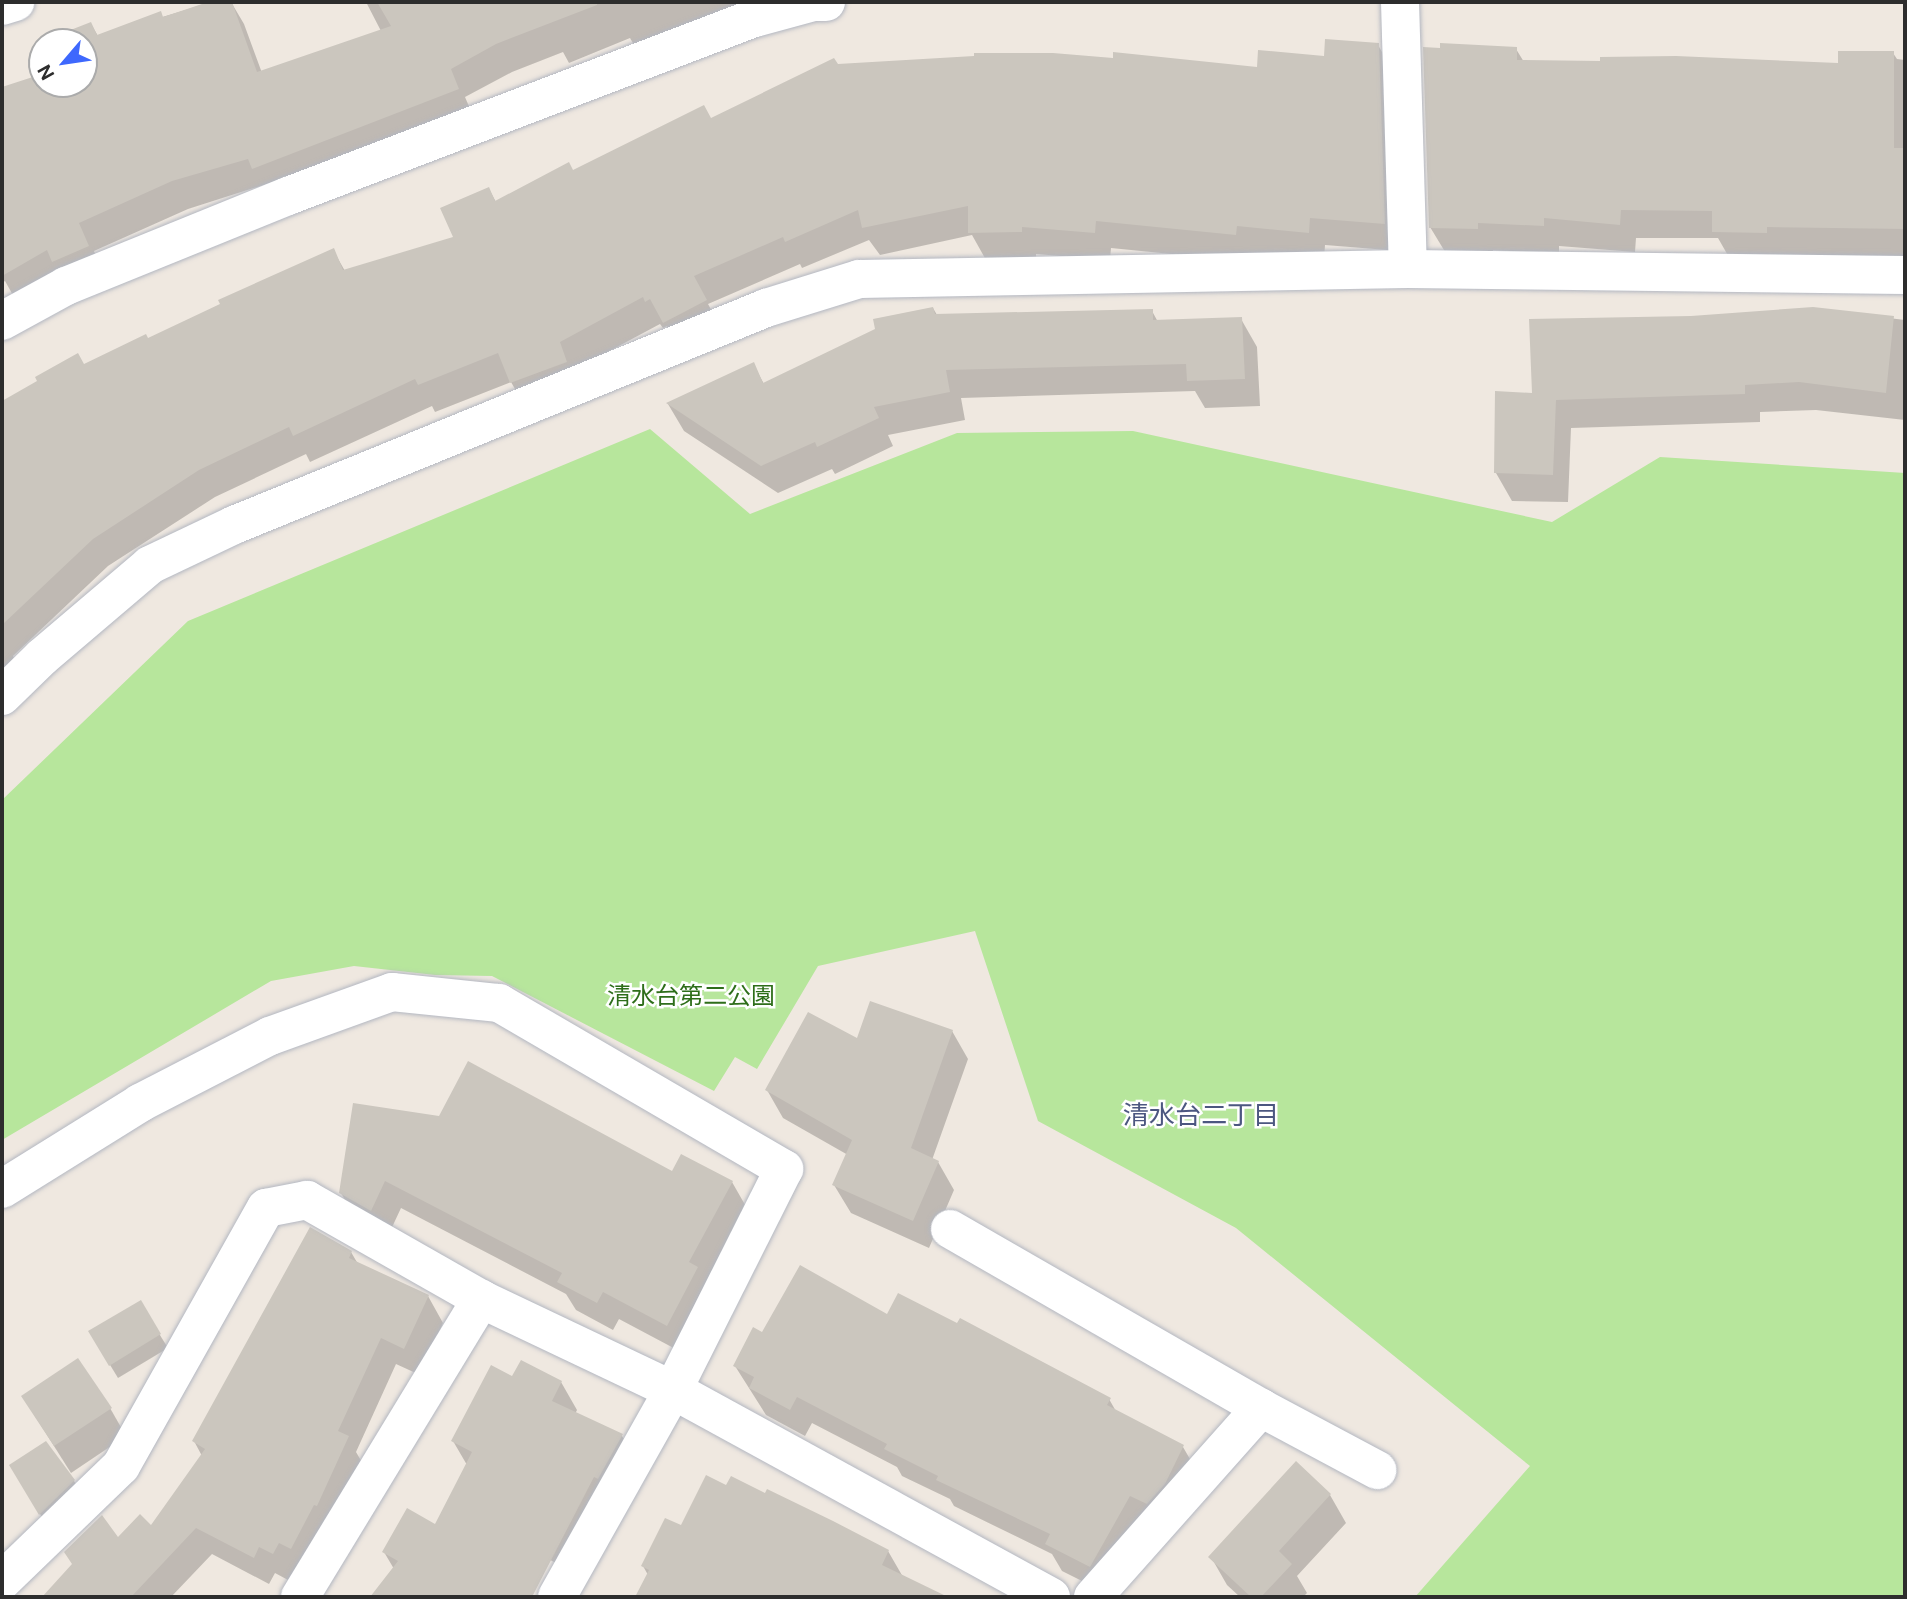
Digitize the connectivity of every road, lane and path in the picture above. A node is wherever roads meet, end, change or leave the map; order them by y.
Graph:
1 (15, 2) edge
2 (826, 2) edge
3 (1400, 2) edge
4 (2, 6) edge
5 (1408, 269) junction
6 (1905, 275) edge
7 (2, 321) edge
8 (2, 696) edge
9 (2, 1189) edge
10 (950, 1229) dead end
11 (481, 1299) junction
12 (673, 1390) junction
13 (1261, 1408) junction
14 (1377, 1469) dead end
15 (2, 1581) edge
16 (571, 1592) edge
17 (300, 1597) edge
18 (1051, 1597) edge
19 (1093, 1597) edge

1 - 4 street
2 - 7 street
3 - 5 street
5 - 6 street
5 - 8 street
9 - 12 street
10 - 13 street
11 - 12 street
11 - 15 street
11 - 17 street
12 - 16 street
12 - 18 street
13 - 14 street
13 - 19 street

